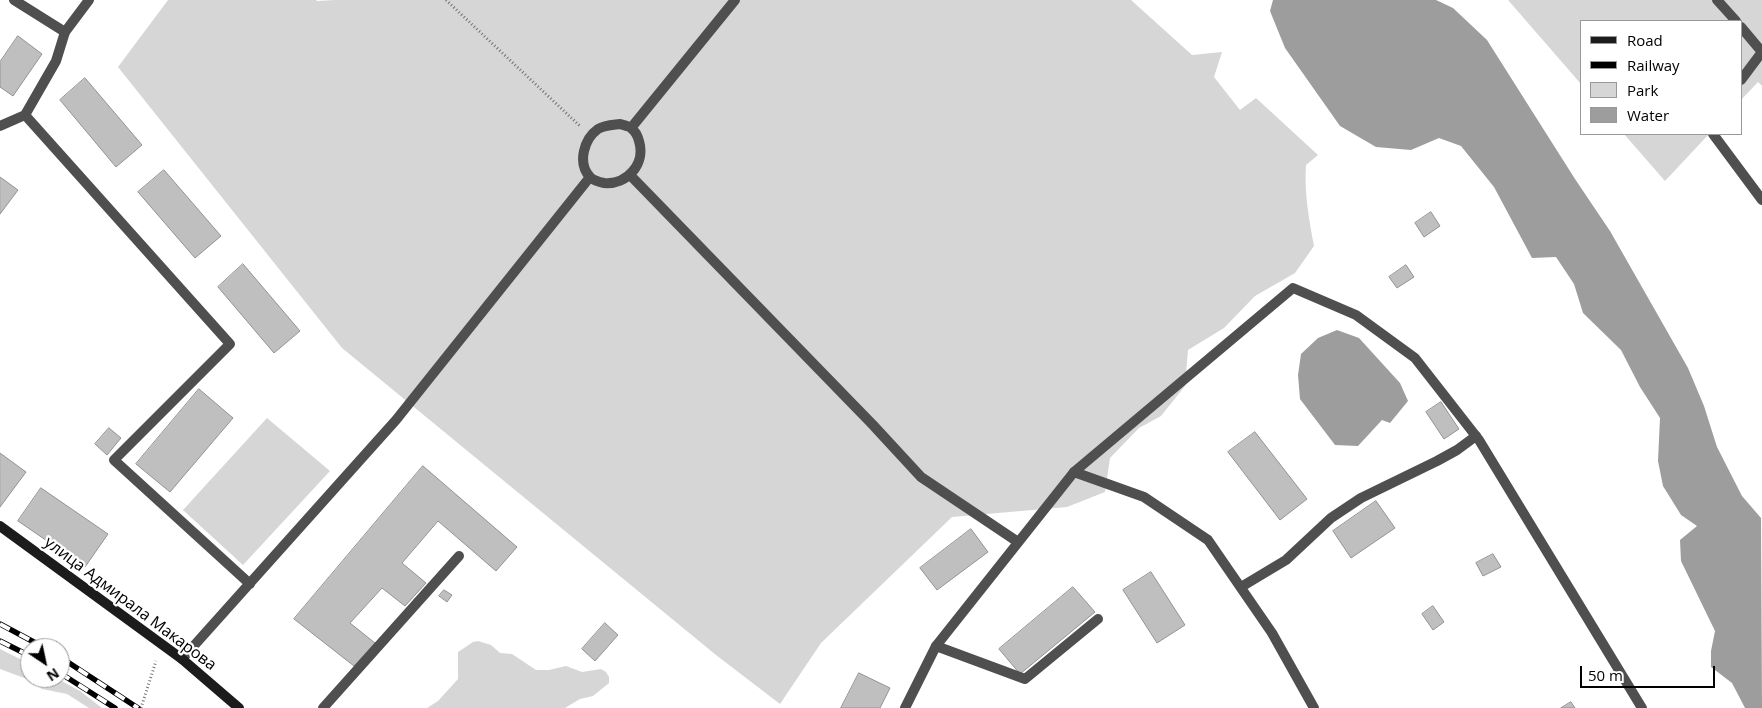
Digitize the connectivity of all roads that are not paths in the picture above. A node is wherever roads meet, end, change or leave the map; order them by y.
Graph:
1 (14, 0) edge
2 (89, 0) edge
3 (735, 0) edge
4 (1717, 0) edge
5 (1735, 20) edge
6 (1742, 28) edge
7 (65, 32) junction
8 (1742, 79) edge
9 (25, 115) junction
10 (0, 126) edge
11 (631, 128) junction
12 (1714, 135) edge
13 (630, 176) junction
14 (590, 177) junction
15 (1762, 200) edge
16 (1476, 436) junction
17 (1074, 472) junction
18 (0, 526) edge
19 (1018, 542) junction
20 (459, 556) dead end
21 (250, 584) junction
22 (1241, 588) junction
23 (1098, 619) dead end
24 (936, 646) junction
25 (182, 658) junction
26 (239, 708) edge
27 (323, 708) edge
28 (906, 708) edge
29 (1314, 708) edge
30 (1642, 708) edge

1 - 7 street
2 - 7 street
3 - 11 street
4 - 5 street
6 - 8 street
7 - 9 street
9 - 10 street
9 - 21 street
11 - 13 street
11 - 14 street
12 - 15 street
13 - 14 street
13 - 19 street
14 - 21 street
16 - 17 street
16 - 22 street
16 - 30 street
17 - 19 street
17 - 22 street
18 - 25 street, улица Адмирала Макарова
19 - 24 street
20 - 27 street
21 - 25 street
22 - 29 street
23 - 24 street
24 - 28 street
25 - 26 street, улица Адмирала Макарова

